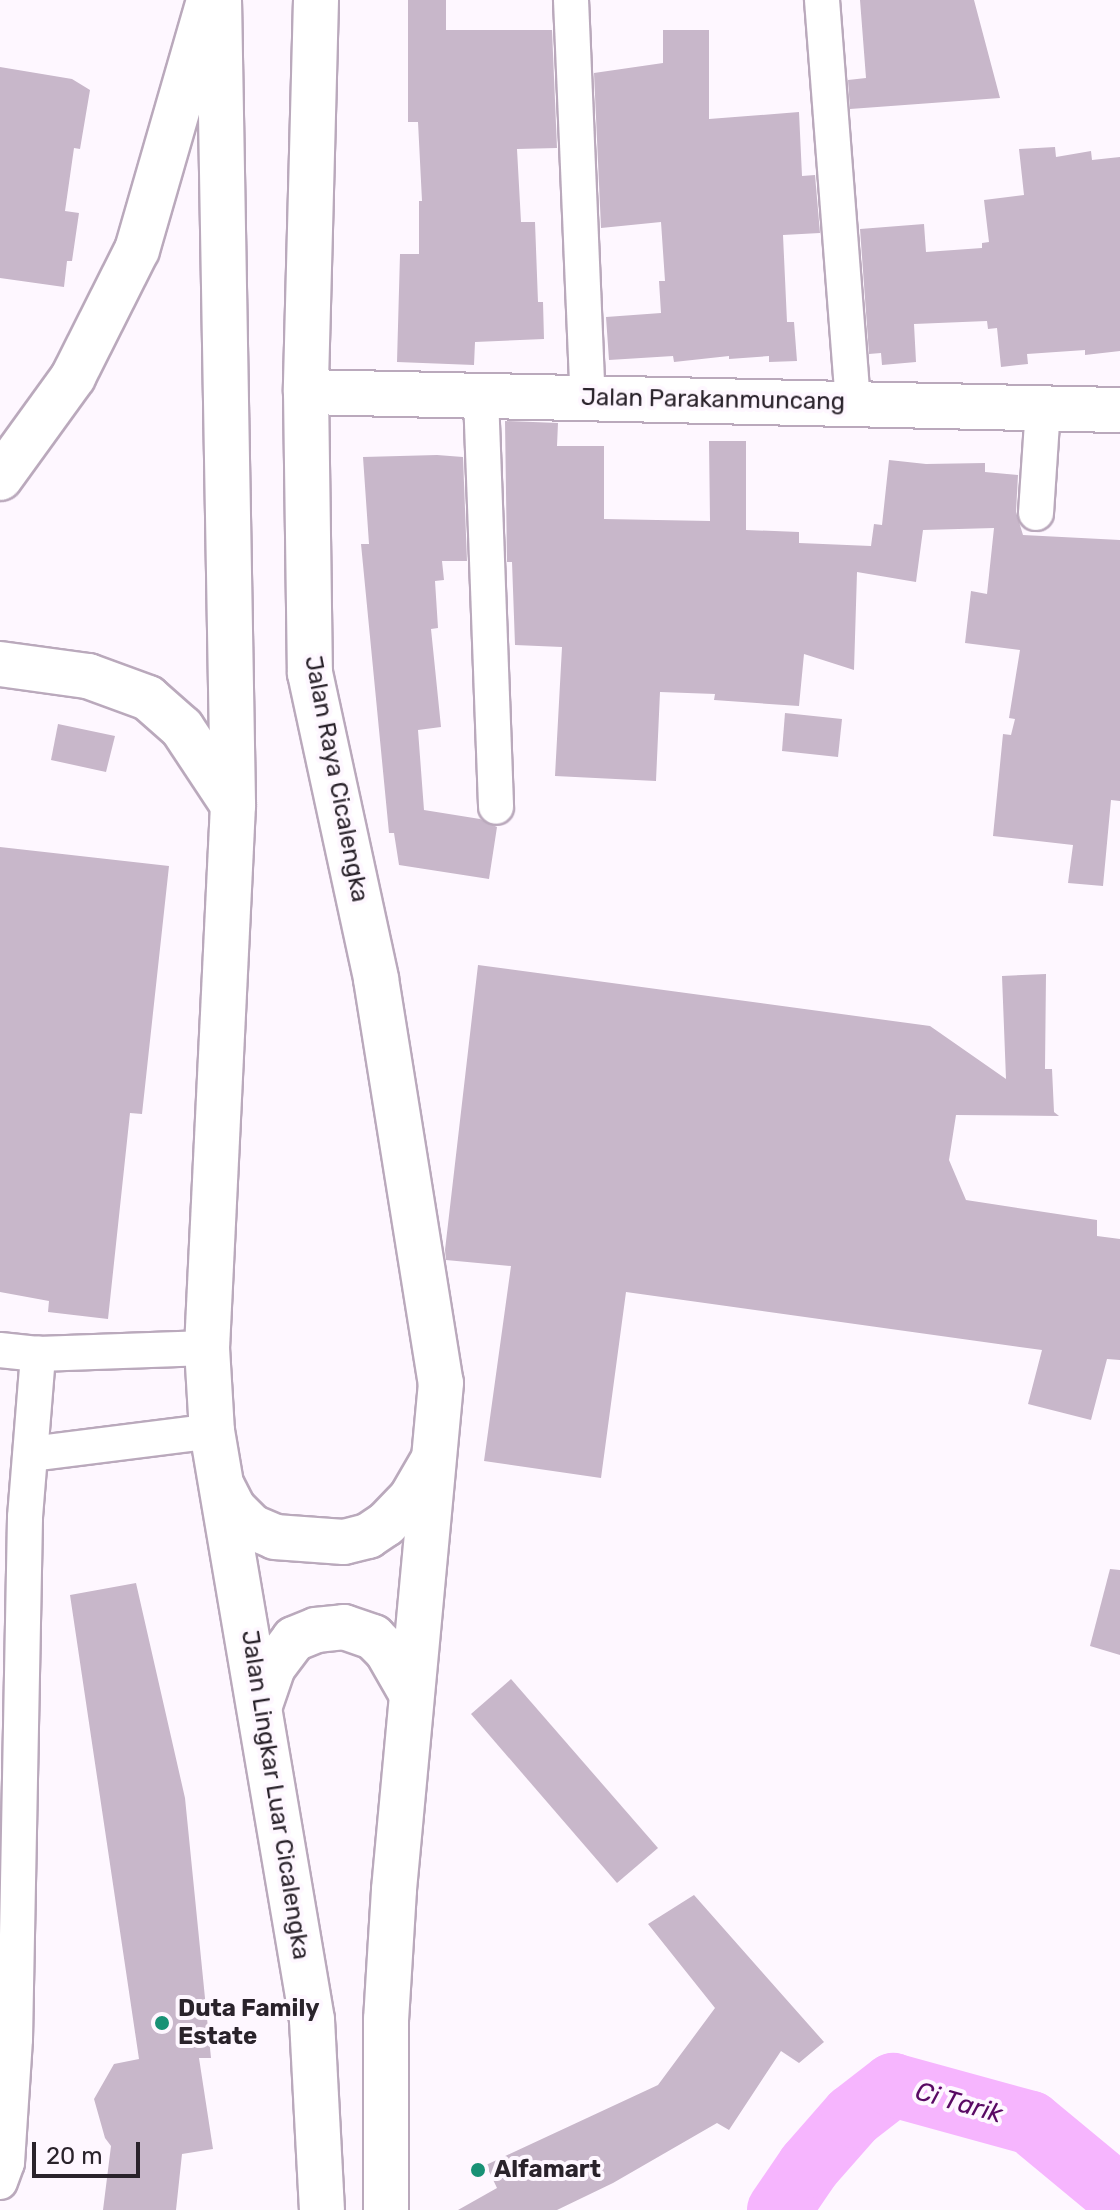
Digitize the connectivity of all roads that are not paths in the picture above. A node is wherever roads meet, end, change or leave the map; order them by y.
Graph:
1 (209, 0) edge
2 (219, 0) edge
3 (316, 0) edge
4 (571, 0) edge
5 (822, 0) edge
6 (306, 392) junction
7 (481, 396) junction
8 (588, 398) junction
9 (853, 403) junction
10 (1043, 407) junction
11 (1120, 410) edge
12 (0, 478) edge
13 (1036, 513) dead end
14 (0, 664) edge
15 (233, 805) junction
16 (496, 807) dead end
17 (207, 1348) junction
18 (0, 1350) edge
19 (38, 1354) junction
20 (212, 1431) junction
21 (31, 1454) junction
22 (436, 1455) junction
23 (223, 1488) junction
24 (13, 1516) edge
25 (411, 1693) junction
26 (260, 1705) junction
27 (0, 2182) edge
28 (322, 2210) edge
29 (386, 2210) edge

1 - 12 main road
2 - 15 main road
3 - 6 main road, Jalan Raya Cicalengka
4 - 8 street
5 - 9 street
6 - 7 main road, Jalan Parakanmuncang
6 - 22 main road, Jalan Raya Cicalengka
7 - 8 main road, Jalan Parakanmuncang
7 - 16 street
8 - 9 main road, Jalan Parakanmuncang
9 - 10 main road, Jalan Parakanmuncang
10 - 11 main road, Jalan Parakanmuncang
10 - 13 street
14 - 15 main road
15 - 17 main road
17 - 19 street
17 - 20 main road
18 - 19 street
19 - 21 street
20 - 21 street
20 - 23 main road, Jalan Lingkar Luar Cicalengka
21 - 24 street
22 - 23 main road
22 - 25 main road
23 - 26 main road, Jalan Lingkar Luar Cicalengka
24 - 27 street
25 - 26 main road
25 - 29 main road
26 - 28 main road, Jalan Lingkar Luar Cicalengka

